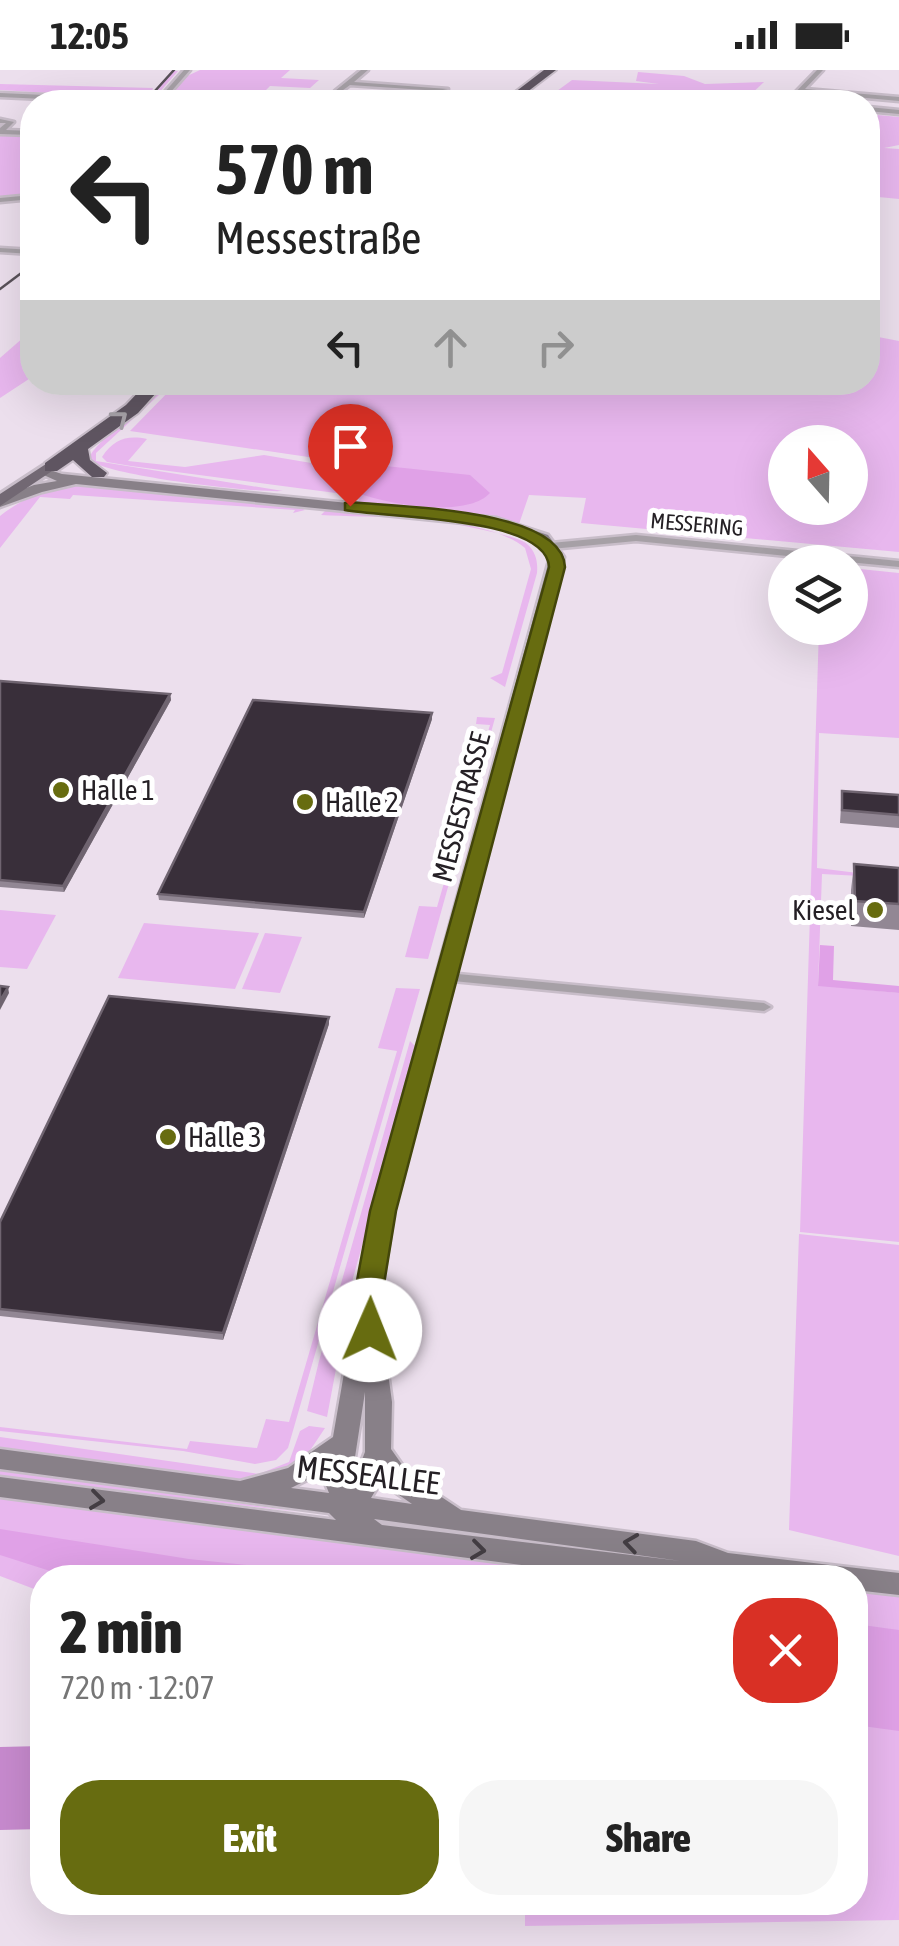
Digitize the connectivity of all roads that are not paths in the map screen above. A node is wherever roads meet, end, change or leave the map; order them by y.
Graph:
1 (187, 70) edge
2 (365, 70) edge
3 (550, 70) edge
4 (566, 70) edge
5 (820, 70) edge
6 (348, 83) junction
7 (430, 88) dead end
8 (170, 90) edge
9 (339, 90) edge
10 (523, 90) edge
11 (538, 90) edge
12 (801, 90) edge
13 (0, 121) edge
14 (0, 132) edge
15 (122, 395) edge
16 (145, 395) edge
17 (80, 449) junction
18 (43, 466) junction
19 (93, 477) junction
20 (6, 480) edge
21 (0, 502) edge
22 (551, 546) junction
23 (899, 564) edge
24 (458, 978) dead end
25 (764, 1008) dead end
26 (367, 1302) junction
27 (342, 1444) junction
28 (380, 1454) junction
29 (0, 1459) edge
30 (0, 1487) edge
31 (224, 1492) junction
32 (347, 1508) junction
33 (462, 1522) junction
34 (293, 1526) junction
35 (381, 1538) junction
36 (726, 1564) junction
37 (607, 1565) edge
38 (721, 1565) edge
39 (734, 1565) edge
40 (868, 1580) edge
41 (899, 1584) edge

1 - 8 street
2 - 6 street
3 - 10 highway
4 - 11 highway
5 - 12 street
6 - 7 street
6 - 9 street
13 - 14 street
15 - 18 highway
17 -> 16 highway
17 - 18 highway
17 - 19 highway
18 - 19 street
18 - 20 main road
18 - 21 main road
19 - 21 street
19 - 22 street
22 - 23 street, MESSERING
22 - 26 street, MESSESTRASSE
24 - 25 street
26 - 27 street, MESSESTRASSE
26 - 28 street, MESSESTRASSE
27 - 31 street
27 - 32 street, MESSESTRASSE
28 - 32 street
28 - 33 street
29 - 31 street, MESSEALLEE
30 -> 34 street, MESSEALLEE
31 - 32 street, MESSEALLEE
32 - 33 street, MESSEALLEE
32 - 34 street
32 - 35 street
36 -> 33 street, MESSEALLEE
34 - 35 street, MESSEALLEE
35 -> 37 street, MESSEALLEE
38 -> 36 street, MESSEALLEE
36 - 39 street, MESSEALLEE
40 - 41 street

